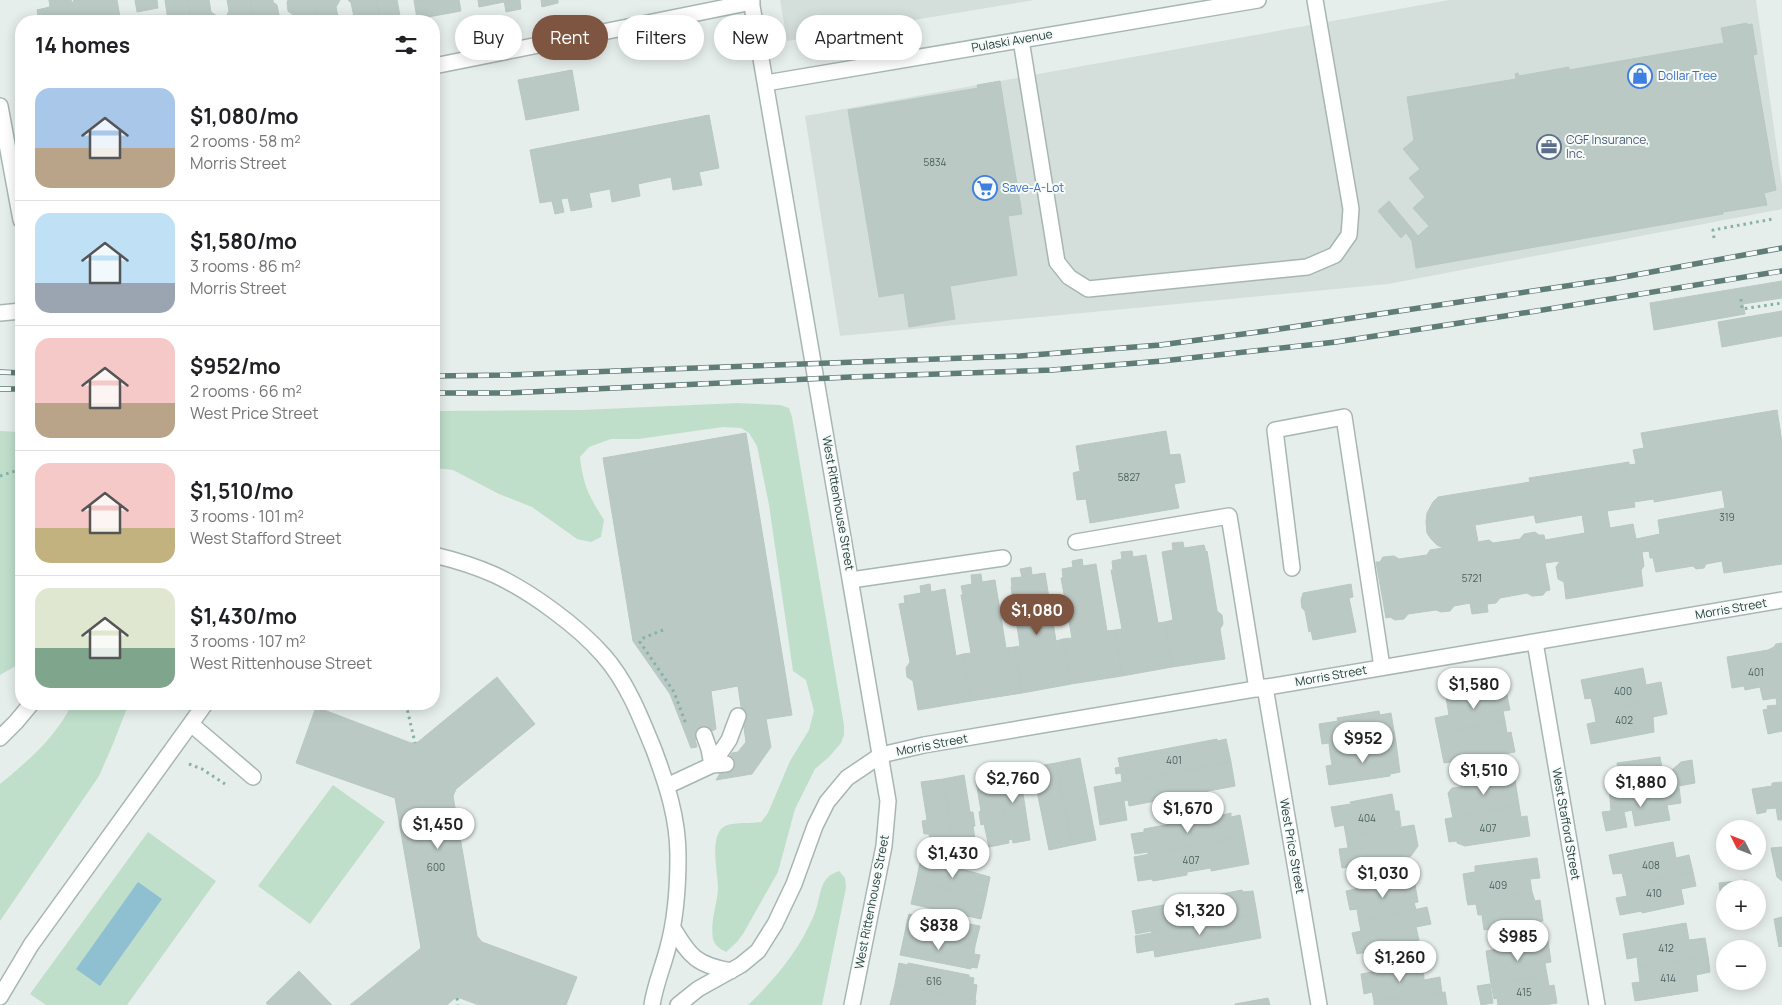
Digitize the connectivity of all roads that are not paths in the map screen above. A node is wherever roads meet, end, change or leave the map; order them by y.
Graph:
1 (1258, 0) edge
2 (1315, 0) edge
3 (752, 1) edge
4 (1021, 40) junction
5 (440, 65) edge
6 (766, 83) junction
7 (0, 106) edge
8 (15, 187) edge
9 (15, 312) edge
10 (0, 313) edge
11 (1076, 542) dead end
12 (440, 556) edge
13 (1003, 558) dead end
14 (1292, 568) dead end
15 (850, 580) junction
16 (1782, 600) edge
17 (1535, 642) junction
18 (1382, 667) junction
19 (1261, 688) junction
20 (26, 710) edge
21 (201, 710) edge
22 (738, 716) dead end
23 (191, 724) junction
24 (704, 735) dead end
25 (0, 738) edge
26 (881, 755) junction
27 (719, 765) junction
28 (253, 777) dead end
29 (667, 786) junction
30 (673, 928) junction
31 (731, 971) junction
32 (0, 997) edge
33 (652, 1005) edge
34 (678, 1005) edge
35 (852, 1005) edge
36 (1320, 1005) edge
37 (1597, 1005) edge

1 - 4 street, Pulaski Avenue
2 - 4 street
3 - 5 street
3 - 6 street, West Rittenhouse Street
4 - 6 street, Pulaski Avenue
6 - 15 street, West Rittenhouse Street
7 - 8 street
9 - 10 street
11 - 19 street, West Price Street
12 - 29 street
13 - 15 street
14 - 18 street
15 - 26 street, West Rittenhouse Street
16 - 17 street, Morris Street
17 - 18 street, Morris Street
17 - 37 street, West Stafford Street
18 - 19 street, Morris Street
19 - 26 street, Morris Street
19 - 36 street, West Price Street
20 - 25 street
21 - 23 street
22 - 27 street
23 - 28 street
23 - 32 street
24 - 27 street
26 - 31 street
26 - 35 street, West Rittenhouse Street
27 - 29 street
29 - 30 street
30 - 31 street
30 - 33 street
31 - 34 street

